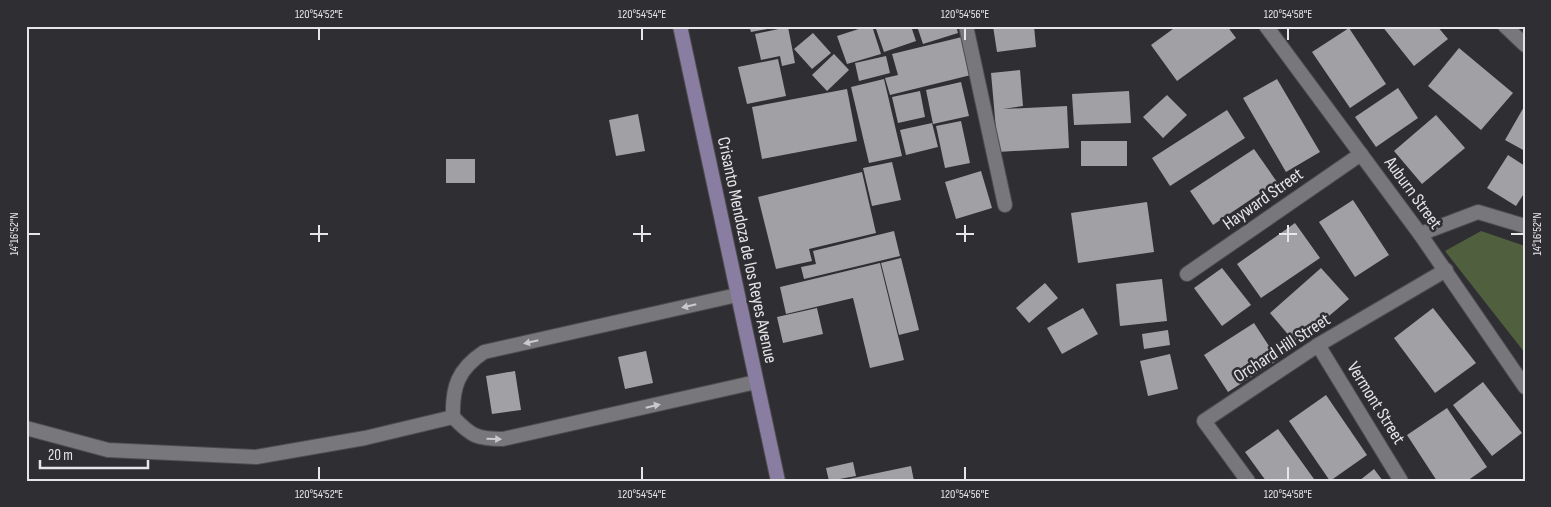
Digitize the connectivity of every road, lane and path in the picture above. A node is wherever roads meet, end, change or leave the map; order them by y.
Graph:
1 (680, 26) edge
2 (966, 26) edge
3 (1266, 26) edge
4 (1505, 26) edge
5 (1525, 45) edge
6 (1361, 154) junction
7 (1005, 205) dead end
8 (1525, 226) edge
9 (1420, 234) junction
10 (1446, 270) junction
11 (1187, 274) dead end
12 (737, 295) junction
13 (1318, 345) junction
14 (756, 382) junction
15 (1525, 387) edge
16 (453, 417) junction
17 (26, 428) edge
18 (778, 481) edge
19 (1248, 481) edge
20 (1401, 481) edge

1 - 12 main road, Crisanto Mendoza de los Reyes Avenue
2 - 7 street
3 - 6 street, Auburn Street
4 - 5 street
6 - 9 street, Auburn Street
6 - 11 street, Hayward Street
8 - 9 street
9 - 10 street, Auburn Street
10 - 13 street, Orchard Hill Street
10 - 15 street, Auburn Street
12 - 14 main road, Crisanto Mendoza de los Reyes Avenue
12 -> 16 street
13 - 19 street, Orchard Hill Street
13 - 20 street, Vermont Street
16 -> 14 street
14 - 18 main road, Crisanto Mendoza de los Reyes Avenue
16 - 17 street

